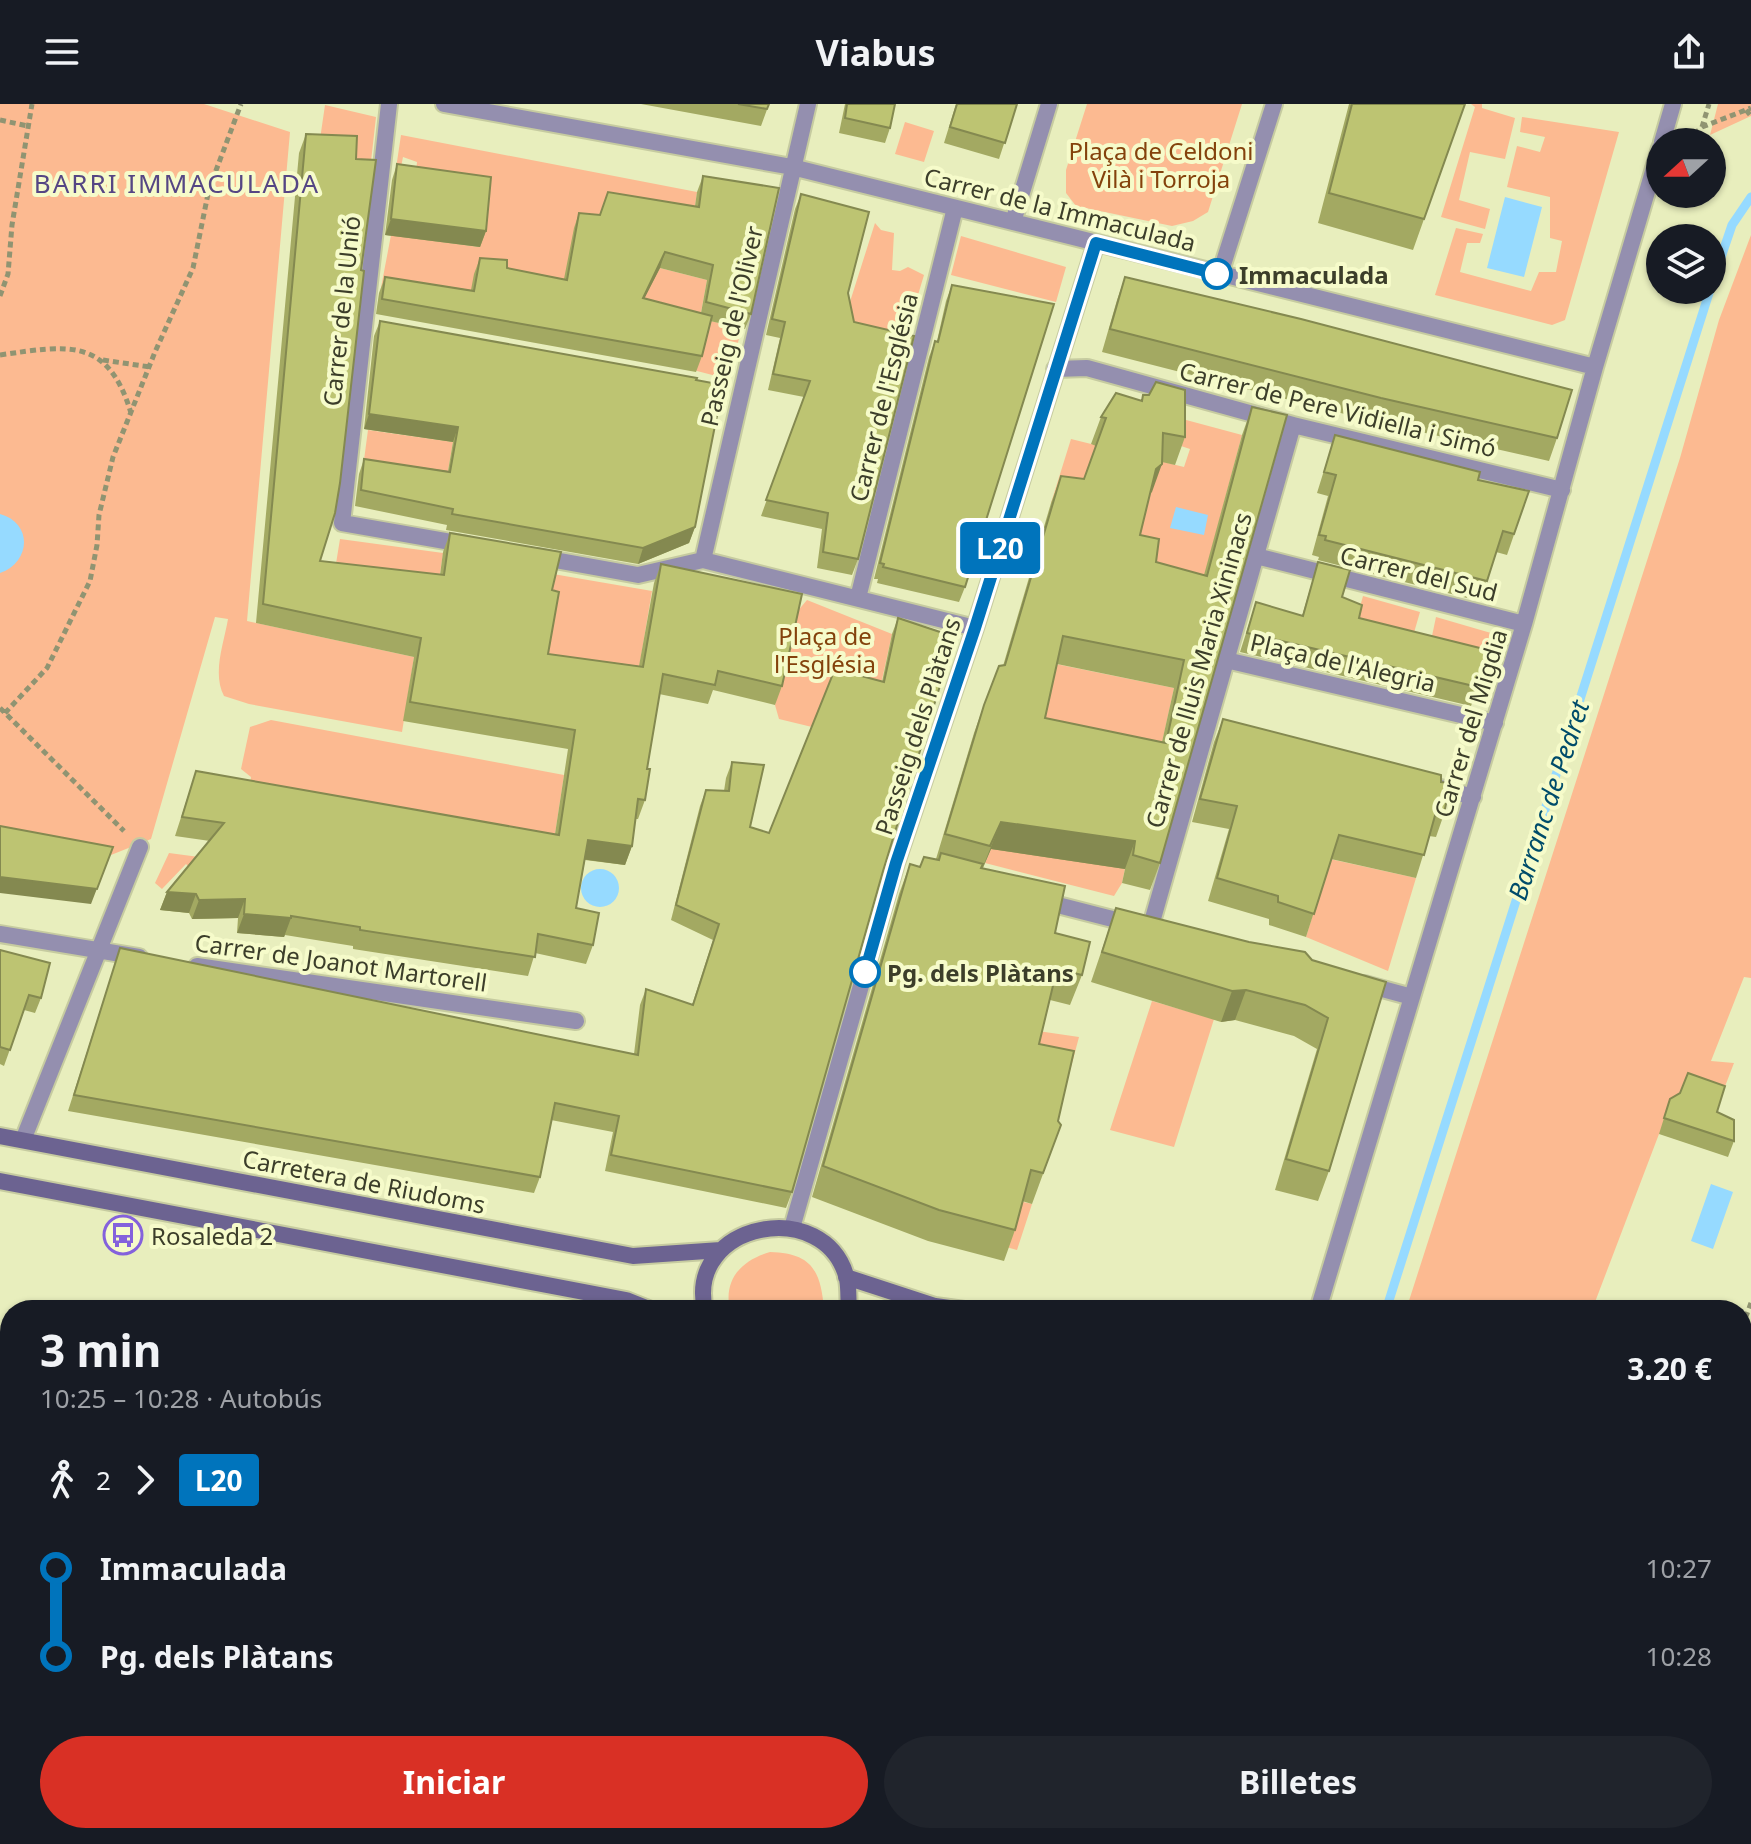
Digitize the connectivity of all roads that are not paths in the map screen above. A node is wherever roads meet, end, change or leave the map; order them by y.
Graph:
1 (389, 104) edge
2 (444, 104) edge
3 (808, 104) edge
4 (1049, 104) edge
5 (1274, 104) edge
6 (1673, 104) edge
7 (1666, 128) edge
8 (792, 167) junction
9 (1646, 195) edge
10 (955, 208) junction
11 (1013, 222) junction
12 (1096, 243) junction
13 (1220, 274) junction
14 (1595, 367) junction
15 (1055, 369) junction
16 (1293, 425) junction
17 (1562, 490) junction
18 (482, 548) edge
19 (529, 556) edge
20 (1256, 556) junction
21 (703, 560) junction
22 (858, 598) junction
23 (1524, 624) junction
24 (975, 628) junction
25 (1226, 660) junction
26 (1495, 723) junction
27 (1207, 729) junction
28 (1227, 733) edge
29 (1411, 781) edge
30 (1473, 797) junction
31 (140, 847) road end
32 (1031, 898) edge
33 (0, 934) edge
34 (99, 951) junction
35 (1351, 981) edge
36 (1412, 997) junction
37 (576, 1021) dead end
38 (0, 1136) edge
39 (23, 1140) junction
40 (0, 1181) edge
41 (792, 1228) junction
42 (721, 1250) junction
43 (846, 1277) junction
44 (626, 1300) edge
45 (702, 1300) edge
46 (848, 1300) edge
47 (917, 1300) edge
48 (1321, 1300) edge

1 - 18 street, Carrer de la Unió
2 - 8 street, Carrer de la Immaculada
3 - 8 street, Passeig de l'Oliver
4 - 11 street
5 - 13 street
6 - 7 street, Carrer del Migdia
8 - 10 street, Carrer de la Immaculada
8 - 21 street, Passeig de l'Oliver
9 - 14 street, Carrer del Migdia
10 - 11 street, Carrer de la Immaculada
10 - 22 street, Carrer de l'Església
11 - 12 street, Carrer de la Immaculada
12 - 13 street, Carrer de la Immaculada
12 - 15 street, Passeig dels Plàtans
13 - 14 street, Carrer de la Immaculada
14 - 17 street, Carrer del Migdia
15 - 16 street, Carrer de Pere Vidiella i Simó
15 - 24 street, Passeig dels Plàtans
16 - 17 street, Carrer de Pere Vidiella i Simó
16 - 20 street, Carrer de lluis Maria Xininacs
17 - 23 street, Carrer del Migdia
19 - 21 street
20 - 23 street, Carrer del Sud
20 - 25 street, Carrer de lluis Maria Xininacs
21 - 22 street
22 - 24 street
23 - 26 street, Carrer del Migdia
24 - 41 street, Passeig dels Plàtans
25 - 26 street, Plaça de l'Alegria
25 - 27 street, Carrer de lluis Maria Xininacs
26 - 30 street, Carrer del Migdia
27 - 28 street
27 - 32 street, Carrer de lluis Maria Xininacs
29 - 30 street
30 - 36 street, Carrer del Migdia
31 - 34 street
33 - 34 street, Carrer de Joanot Martorell
34 - 37 street, Carrer de Joanot Martorell
34 - 39 street
35 - 36 street
36 - 48 street, Carrer del Migdia
38 - 39 main road, Carretera de Riudoms
39 - 42 main road, Carretera de Riudoms
40 - 44 main road
41 - 42 main road
41 - 43 main road
42 - 45 main road
43 - 46 main road
43 - 47 main road

